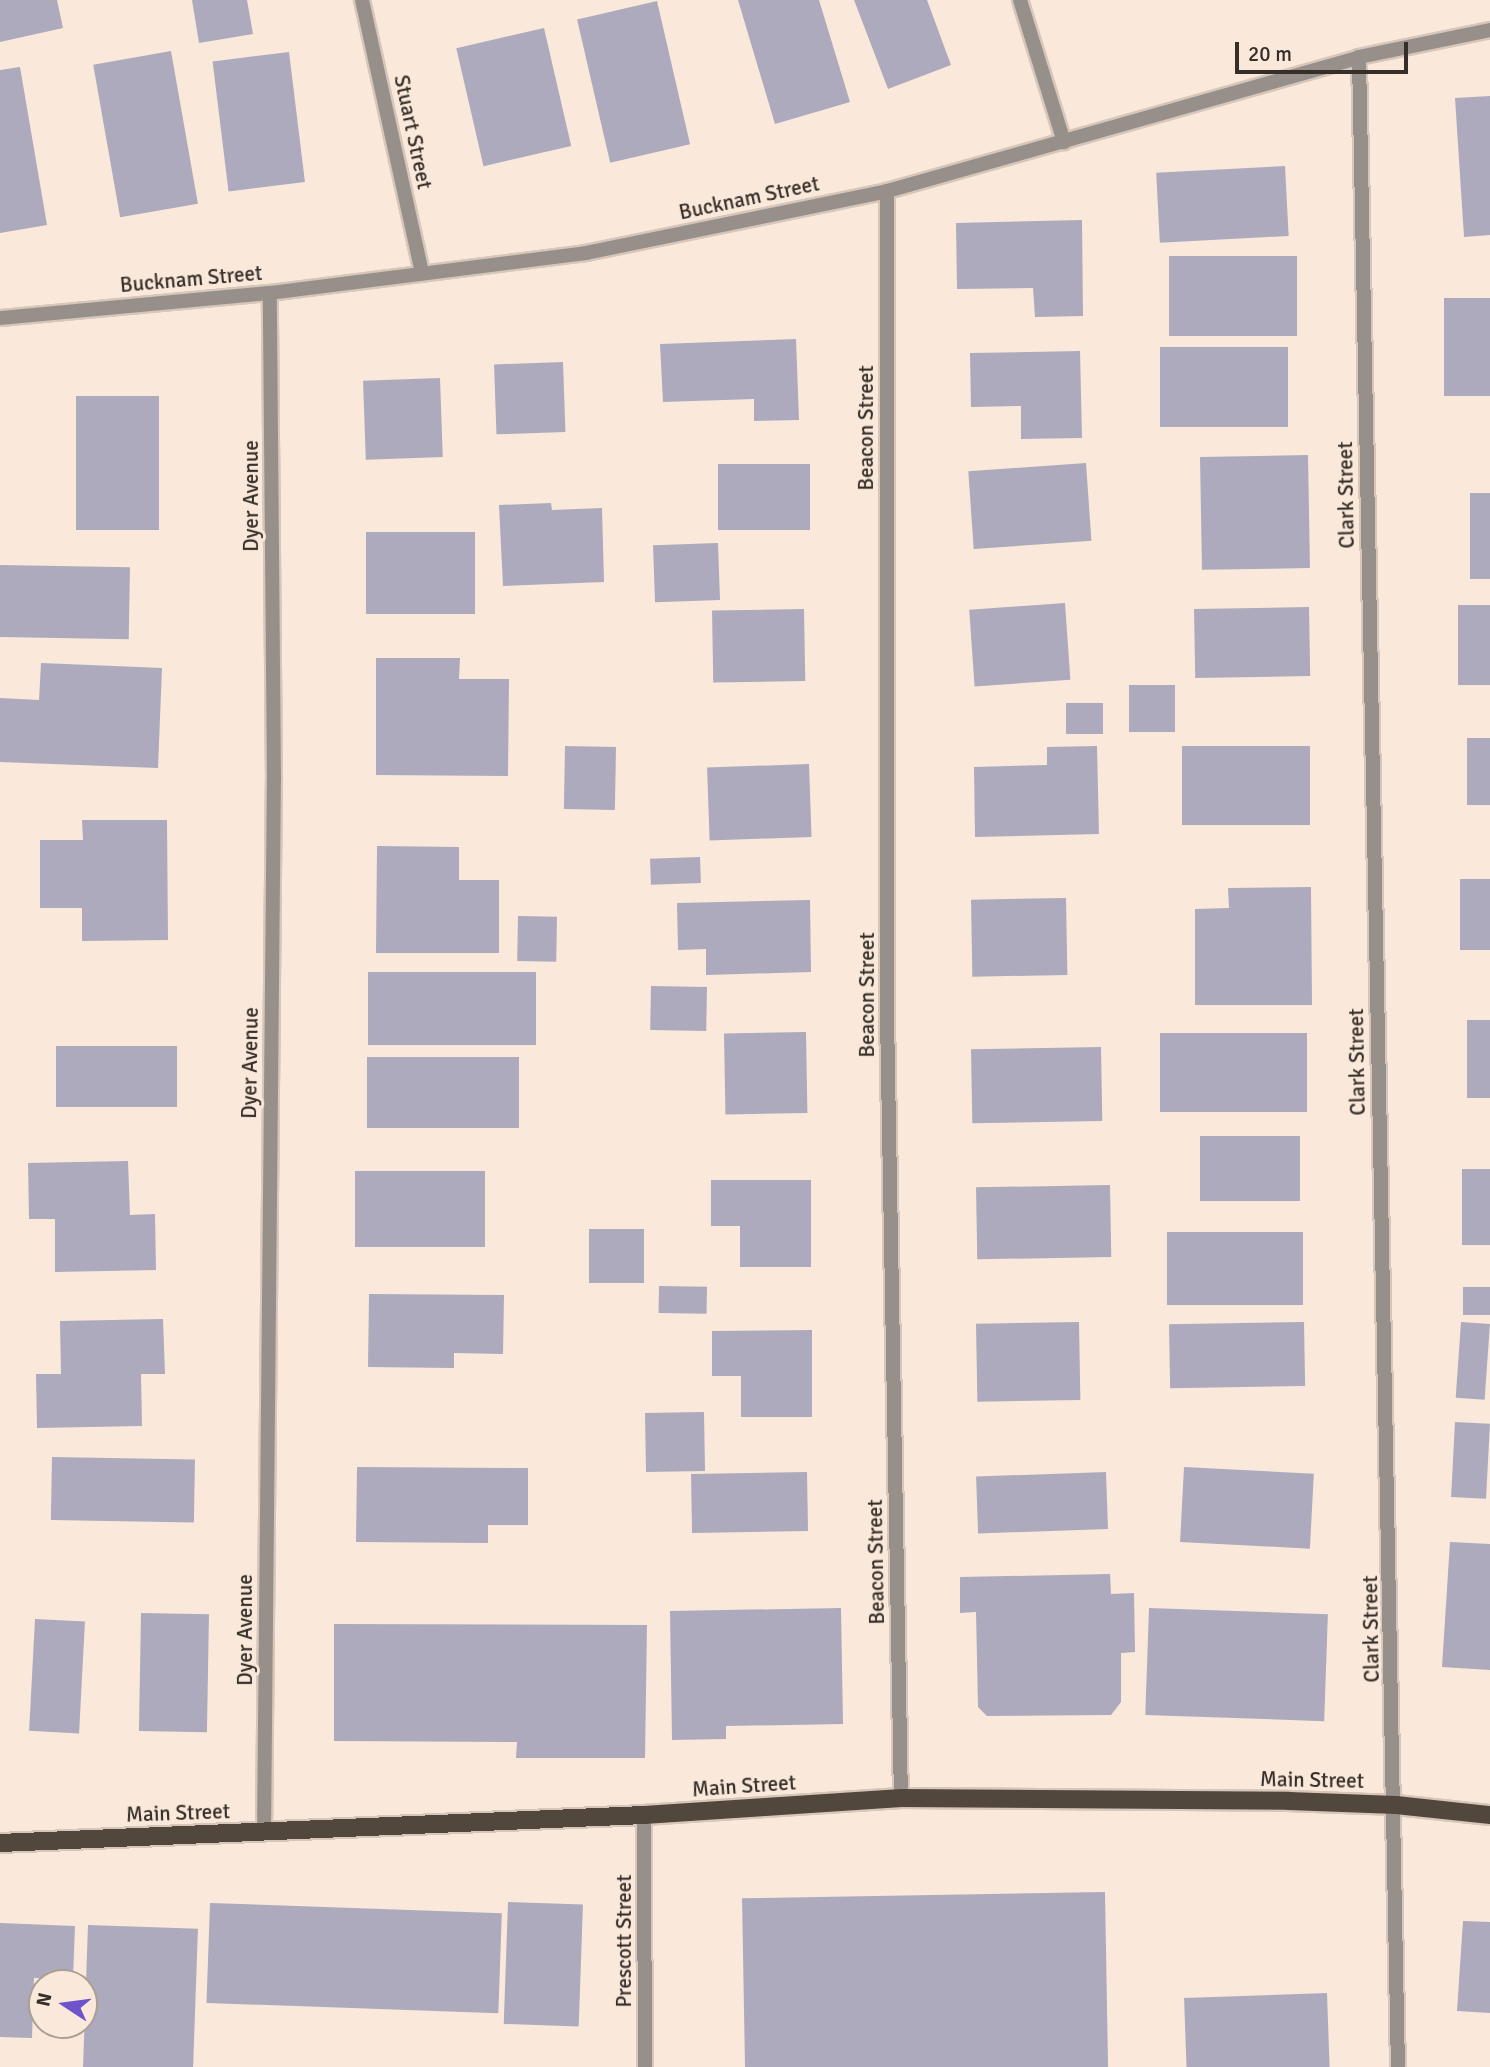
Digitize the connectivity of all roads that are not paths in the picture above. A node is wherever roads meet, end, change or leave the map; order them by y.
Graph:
1 (362, 0) edge
2 (1020, 0) edge
3 (1490, 30) edge
4 (1359, 57) junction
5 (1064, 142) junction
6 (887, 191) junction
7 (422, 274) junction
8 (270, 293) junction
9 (0, 318) edge
10 (901, 1798) junction
11 (1396, 1805) junction
12 (644, 1815) junction
13 (1490, 1815) edge
14 (264, 1832) junction
15 (0, 1843) edge
16 (645, 2067) edge
17 (1398, 2067) edge

1 - 7 street, Stuart Street
2 - 5 street
3 - 4 street, Bucknam Street
4 - 5 street, Bucknam Street
4 - 11 street, Clark Street
5 - 6 street, Bucknam Street
6 - 7 street, Bucknam Street
6 - 10 street, Beacon Street
7 - 8 street, Bucknam Street
8 - 9 street, Bucknam Street
8 - 14 street, Dyer Avenue
10 - 11 main road, Main Street
10 - 12 main road, Main Street
11 - 13 main road, Main Street
11 - 17 street, Clark Street
12 - 14 main road, Main Street
12 - 16 street, Prescott Street
14 - 15 main road, Main Street

